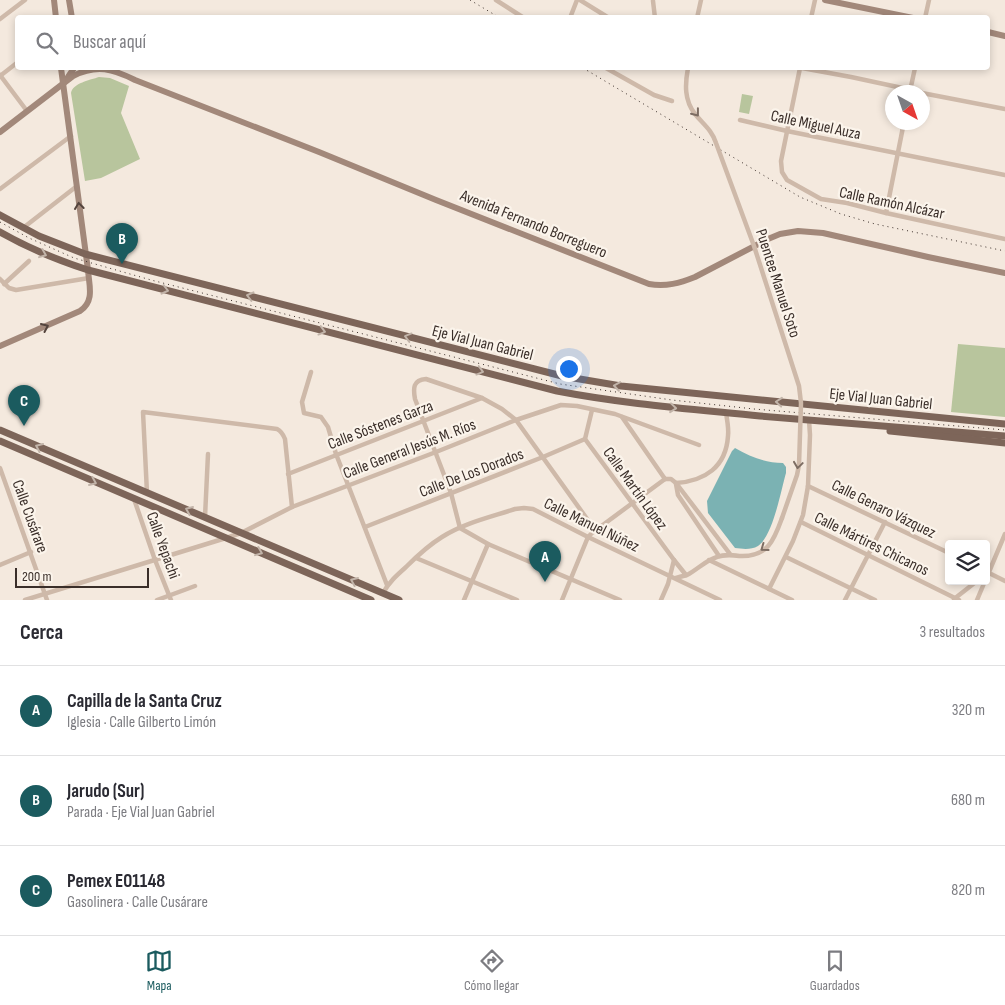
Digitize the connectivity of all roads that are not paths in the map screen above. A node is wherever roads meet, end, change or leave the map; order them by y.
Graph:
1 (24, 0) edge
2 (54, 0) edge
3 (69, 0) edge
4 (497, 0) edge
5 (579, 0) edge
6 (700, 0) edge
7 (815, 0) edge
8 (825, 0) edge
9 (929, 0) edge
10 (653, 1) dead end
11 (56, 15) edge
12 (72, 15) edge
13 (520, 15) edge
14 (572, 15) edge
15 (604, 15) edge
16 (655, 15) edge
17 (698, 15) edge
18 (812, 15) edge
19 (898, 15) edge
20 (926, 15) edge
21 (0, 19) edge
22 (990, 32) edge
23 (1005, 36) edge
24 (15, 64) edge
25 (61, 70) edge
26 (73, 70) edge
27 (86, 70) edge
28 (108, 70) edge
29 (112, 70) edge
30 (610, 70) edge
31 (688, 70) edge
32 (801, 70) edge
33 (812, 70) edge
34 (915, 70) edge
35 (116, 72) junction
36 (0, 76) edge
37 (62, 84) junction
38 (885, 85) edge
39 (911, 85) edge
40 (930, 95) edge
41 (672, 101) dead end
42 (1005, 109) edge
43 (27, 111) junction
44 (740, 120) dead end
45 (902, 130) edge
46 (788, 131) junction
47 (0, 132) edge
48 (70, 136) junction
49 (898, 153) junction
50 (1005, 175) edge
51 (77, 186) junction
52 (0, 189) edge
53 (886, 213) junction
54 (0, 215) edge
55 (23, 228) junction
56 (0, 232) edge
57 (1005, 239) edge
58 (85, 254) junction
59 (29, 261) dead end
60 (88, 270) junction
61 (1005, 273) edge
62 (89, 278) junction
63 (0, 279) edge
64 (4, 284) junction
65 (0, 346) edge
66 (311, 372) dead end
67 (482, 398) junction
68 (592, 410) junction
69 (726, 412) junction
70 (879, 412) junction
71 (622, 417) junction
72 (516, 420) junction
73 (809, 420) junction
74 (1005, 420) edge
75 (423, 421) junction
76 (860, 424) junction
77 (1005, 424) edge
78 (2, 430) edge
79 (1005, 436) edge
80 (585, 439) junction
81 (0, 441) edge
82 (1005, 443) edge
83 (699, 445) dead end
84 (436, 452) junction
85 (208, 454) dead end
86 (336, 454) junction
87 (543, 458) junction
88 (0, 468) edge
89 (288, 474) junction
90 (665, 479) junction
91 (676, 483) junction
92 (349, 485) junction
93 (808, 486) junction
94 (147, 493) junction
95 (451, 493) junction
96 (134, 499) junction
97 (632, 503) junction
98 (292, 507) junction
99 (205, 518) junction
100 (801, 522) junction
101 (885, 522) junction
102 (365, 527) junction
103 (460, 528) junction
104 (595, 530) junction
105 (240, 533) junction
106 (1005, 534) edge
107 (588, 537) junction
108 (226, 538) junction
109 (488, 544) junction
110 (945, 551) edge
111 (31, 552) junction
112 (730, 554) junction
113 (719, 556) junction
114 (867, 556) junction
115 (786, 557) junction
116 (416, 558) junction
117 (155, 560) junction
118 (674, 560) junction
119 (710, 560) junction
120 (0, 565) edge
121 (990, 566) edge
122 (990, 574) edge
123 (686, 575) junction
124 (673, 577) junction
125 (571, 579) junction
126 (472, 581) junction
127 (1005, 581) edge
128 (387, 585) junction
129 (973, 585) edge
130 (984, 585) edge
131 (195, 586) dead end
132 (769, 589) junction
133 (851, 589) junction
134 (383, 593) junction
135 (45, 594) junction
136 (170, 598) edge
137 (955, 599) edge
138 (25, 600) edge
139 (47, 600) edge
140 (157, 600) edge
141 (371, 600) edge
142 (399, 600) edge
143 (464, 600) edge
144 (518, 600) edge
145 (562, 600) edge
146 (620, 600) edge
147 (661, 600) edge
148 (720, 600) edge
149 (792, 600) edge
150 (845, 600) edge
151 (875, 600) edge
152 (977, 600) edge

1 - 21 street
2 - 11 main road
3 - 12 main road
4 - 13 street
5 - 14 street
5 - 15 street
6 - 17 street
7 - 18 street
8 - 19 main road
9 - 20 street
10 - 16 street
22 - 23 main road
24 - 36 street
25 - 37 main road
26 - 37 main road
27 - 37 main road, Avenida Fernando Borreguero
28 - 35 main road, Avenida Fernando Borreguero
29 - 35 main road
30 - 41 street
31 -> 112 street, Puentee Manuel Soto, bridge
32 - 46 street
33 - 38 street
34 - 39 street
35 - 61 main road, Avenida Fernando Borreguero
36 - 43 street
37 - 43 main road
37 - 48 main road
40 - 42 street
43 - 47 main road
44 - 46 street, Calle Miguel Auza
45 - 49 street
46 - 49 street, Calle Miguel Auza
46 - 53 street, Calle Ramón Alcázar
48 - 51 main road
48 - 52 street
49 - 50 street, Calle Miguel Auza
49 - 53 street
51 - 55 street
58 -> 51 main road
53 - 57 street, Calle Ramón Alcázar
54 - 55 main road, Eje Vial Juan Gabriel
55 - 58 main road, Eje Vial Juan Gabriel
56 -> 60 main road, Eje Vial Juan Gabriel
58 - 60 main road
70 -> 58 main road, Eje Vial Juan Gabriel
59 - 64 street
60 - 62 main road
60 -> 69 main road, Eje Vial Juan Gabriel
62 - 64 street
65 -> 62 main road
63 - 64 street
66 - 86 street
67 - 72 street
67 - 75 street, Calle Sóstenes Garza
67 - 75 street
68 - 71 street, Calle General Jesús M. Ríos
68 - 72 street, Calle General Jesús M. Ríos
68 - 80 street, Calle Martín López
69 - 73 main road, Eje Vial Juan Gabriel
69 - 91 street
70 - 74 main road
70 - 77 main road, Eje Vial Juan Gabriel
71 - 83 street, Calle General Jesús M. Ríos
71 - 90 street
72 - 84 street, Calle General Jesús M. Ríos
72 - 87 street
73 - 76 main road, Eje Vial Juan Gabriel
73 - 93 street
75 - 84 street
75 - 86 street, Calle Sóstenes Garza
76 - 79 main road, Eje Vial Juan Gabriel
76 - 82 main road
78 - 81 street
94 -> 78 main road
80 - 87 street, Calle De Los Dorados
80 - 97 street, Calle Martín López
81 -> 96 main road
84 - 92 street, Calle General Jesús M. Ríos
84 - 95 street
85 - 99 street
86 - 89 street, Calle Sóstenes Garza
86 - 92 street
87 - 95 street, Calle De Los Dorados
87 - 104 street
88 - 111 street, Calle Cusárare
89 - 94 street
89 - 98 street
90 - 91 street
90 - 97 street
91 - 112 street
91 - 113 street
92 - 98 street, Calle General Jesús M. Ríos
92 - 102 street
93 - 100 street
93 - 101 street, Calle Genaro Vázquez
99 -> 94 main road
95 - 102 street, Calle De Los Dorados
95 - 103 street
96 - 108 main road
96 - 117 street, Calle Yepachi
97 - 104 street
97 - 118 street, Calle Martín López
98 - 105 street, Calle General Jesús M. Ríos
99 - 105 main road
100 - 114 street, Calle Mártires Chicanos
100 - 115 street
101 - 110 street, Calle Genaro Vázquez
101 - 114 street
102 - 128 street
103 - 107 street, Calle Manuel Núñez
103 - 109 street
103 - 116 street, Calle Manuel Núñez
104 - 107 street
105 - 108 street, Calle General Jesús M. Ríos
134 -> 105 main road
106 - 121 street
107 - 124 street, Calle Manuel Núñez
107 - 125 street
108 - 117 street, Calle General Jesús M. Ríos
108 -> 141 main road
109 - 125 street
109 - 126 street
111 - 120 street
111 - 135 street, Calle Cusárare
112 - 113 street
113 - 119 street
114 - 133 street
114 - 137 street, Calle Mártires Chicanos
115 - 132 street
115 - 133 street
116 - 126 street
116 - 128 street, Calle Manuel Núñez
117 - 135 street, Calle General Jesús M. Ríos
117 - 136 street, Calle Yepachi
118 - 123 street, Calle Martín López
118 - 124 street
119 - 123 street
119 - 132 street
122 - 127 street
123 - 124 street
124 - 147 street
124 - 148 street, Calle Manuel Núñez
125 - 145 street
125 - 146 street
126 - 143 street
126 - 144 street
128 - 134 street, Calle Manuel Núñez
129 - 137 street
130 - 152 street
131 - 136 street
132 - 149 street
133 - 150 street
133 - 151 street
134 - 142 main road
135 - 138 street, Calle General Jesús M. Ríos
135 - 139 street, Calle Cusárare
136 - 140 street

